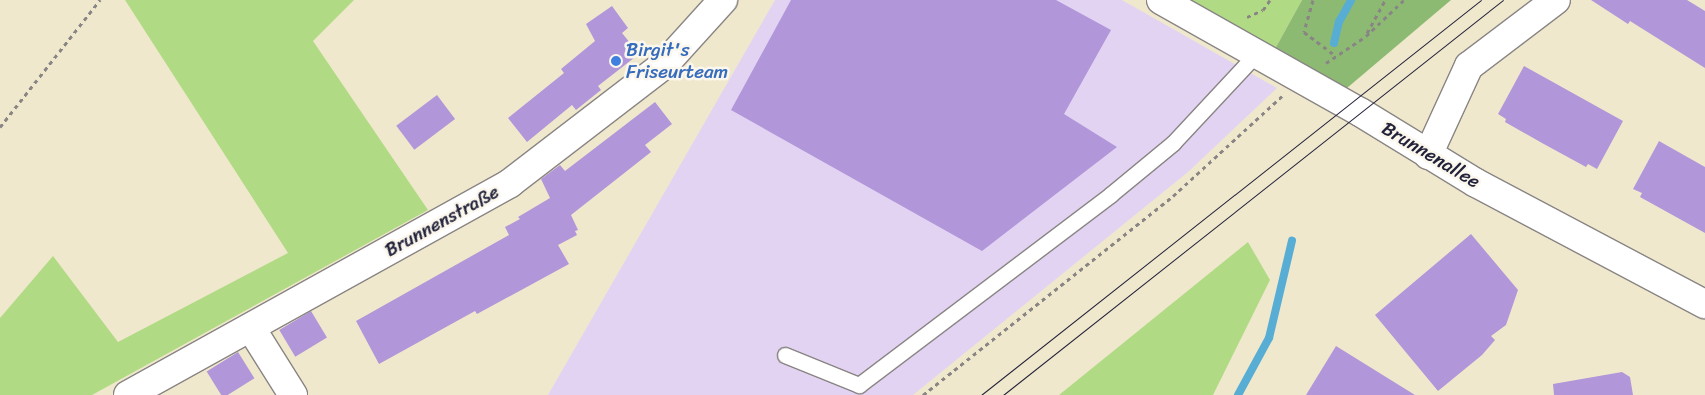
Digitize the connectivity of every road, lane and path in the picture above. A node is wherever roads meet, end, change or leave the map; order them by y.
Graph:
1 (100, 0) edge
2 (723, 0) edge
3 (1161, 0) edge
4 (1270, 0) edge
5 (1313, 0) edge
6 (1385, 0) edge
7 (1404, 0) edge
8 (1556, 0) edge
9 (1243, 17) dead end
10 (1366, 36) junction
11 (1256, 54) junction
12 (1336, 56) junction
13 (1301, 78) junction
14 (0, 127) edge
15 (1428, 155) junction
16 (1705, 304) edge
17 (251, 328) junction
18 (785, 355) dead end
19 (128, 395) edge
20 (292, 395) edge
21 (923, 395) edge

1 - 14 path
2 - 17 street, Brunnenstraße
3 - 11 street, Brunnenallee
4 - 9 path
5 - 12 path
6 - 10 path
7 - 10 path
8 - 15 street
10 - 12 path
11 - 13 street, Brunnenallee
11 - 18 lane
12 - 13 path
13 - 15 street, Brunnenallee
13 - 21 path
15 - 16 street, Brunnenallee
17 - 19 street, Brunnenstraße
17 - 20 street

